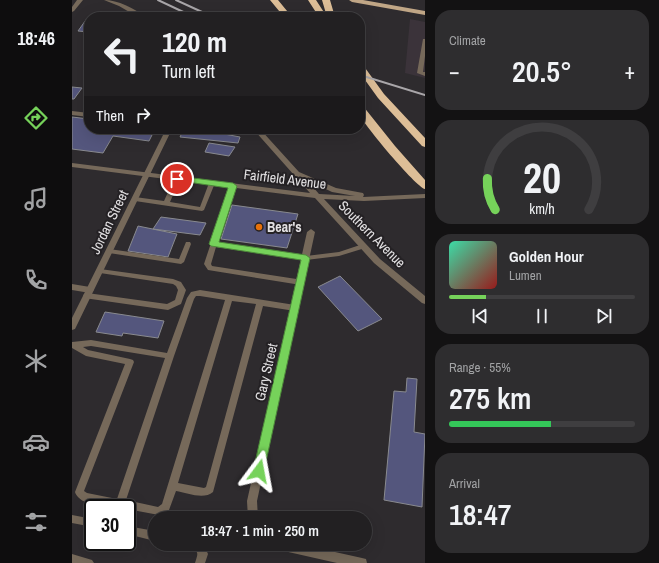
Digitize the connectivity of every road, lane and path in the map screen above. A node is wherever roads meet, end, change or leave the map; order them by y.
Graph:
1 (80, 0) edge
2 (107, 0) edge
3 (274, 0) edge
4 (285, 0) edge
5 (312, 0) edge
6 (326, 0) edge
7 (352, 0) edge
8 (364, 1) edge
9 (72, 10) edge
10 (133, 12) edge
11 (284, 12) edge
12 (293, 12) edge
13 (320, 12) edge
14 (330, 12) edge
15 (425, 13) edge
16 (425, 40) edge
17 (365, 74) edge
18 (425, 74) edge
19 (72, 113) edge
20 (84, 114) edge
21 (365, 115) edge
22 (167, 134) edge
23 (260, 134) edge
24 (425, 144) edge
25 (72, 164) edge
26 (294, 172) junction
27 (147, 175) junction
28 (177, 179) junction
29 (212, 183) junction
30 (233, 186) junction
31 (425, 186) edge
32 (316, 196) junction
33 (425, 196) edge
34 (390, 198) junction
35 (135, 199) junction
36 (166, 204) junction
37 (311, 232) dead end
38 (188, 244) dead end
39 (214, 244) junction
40 (363, 246) junction
41 (109, 251) junction
42 (306, 258) junction
43 (100, 271) junction
44 (301, 282) junction
45 (72, 287) edge
46 (89, 293) junction
47 (229, 298) junction
48 (425, 301) edge
49 (260, 302) junction
50 (295, 308) junction
51 (72, 327) edge
52 (73, 345) edge
53 (170, 356) junction
54 (172, 486) junction
55 (91, 499) edge
56 (122, 499) edge
57 (136, 507) edge
58 (253, 511) edge
59 (72, 519) edge
60 (84, 521) edge
61 (136, 532) edge
62 (148, 534) edge
63 (202, 551) edge
64 (307, 551) edge
65 (72, 559) edge
66 (89, 563) edge
67 (200, 563) edge
68 (362, 563) edge

1 - 9 street
2 - 10 street
3 - 11 highway
4 - 12 highway
5 - 13 highway
6 - 14 highway
7 - 8 main road
8 - 15 main road
16 - 18 lane
17 - 24 highway
19 - 20 lane
21 - 31 highway
22 - 27 street, Jordan Street
23 - 26 street, Southern Avenue
25 - 27 street, Fairfield Avenue
26 - 32 street, Southern Avenue
26 - 34 street
27 - 28 street, Fairfield Avenue
27 - 35 street, Jordan Street
28 - 29 street, Fairfield Avenue
28 - 36 lane
29 - 30 street, Fairfield Avenue
29 - 36 lane
30 - 32 street, Fairfield Avenue
30 - 39 lane
32 - 34 street, Fairfield Avenue
32 - 40 street, Southern Avenue
33 - 34 street, Fairfield Avenue
35 - 36 lane
35 - 41 street, Jordan Street
37 - 42 street, Gary Street
38 - 41 lane
39 - 42 lane
39 - 44 lane
40 - 42 lane
40 - 48 street, Southern Avenue
41 - 43 street, Jordan Street
42 - 44 street, Gary Street
43 - 46 street, Jordan Street
43 - 46 lane
44 - 50 street, Gary Street
45 - 46 lane
46 - 51 street, Jordan Street
47 - 49 lane
47 - 53 lane
47 - 54 lane
49 - 50 lane
49 - 54 lane
50 - 58 street, Gary Street
52 - 53 lane
52 - 55 lane
53 - 56 lane
54 - 57 lane
59 - 60 lane
61 - 62 lane
63 - 67 lane
64 - 68 street
65 - 66 lane

